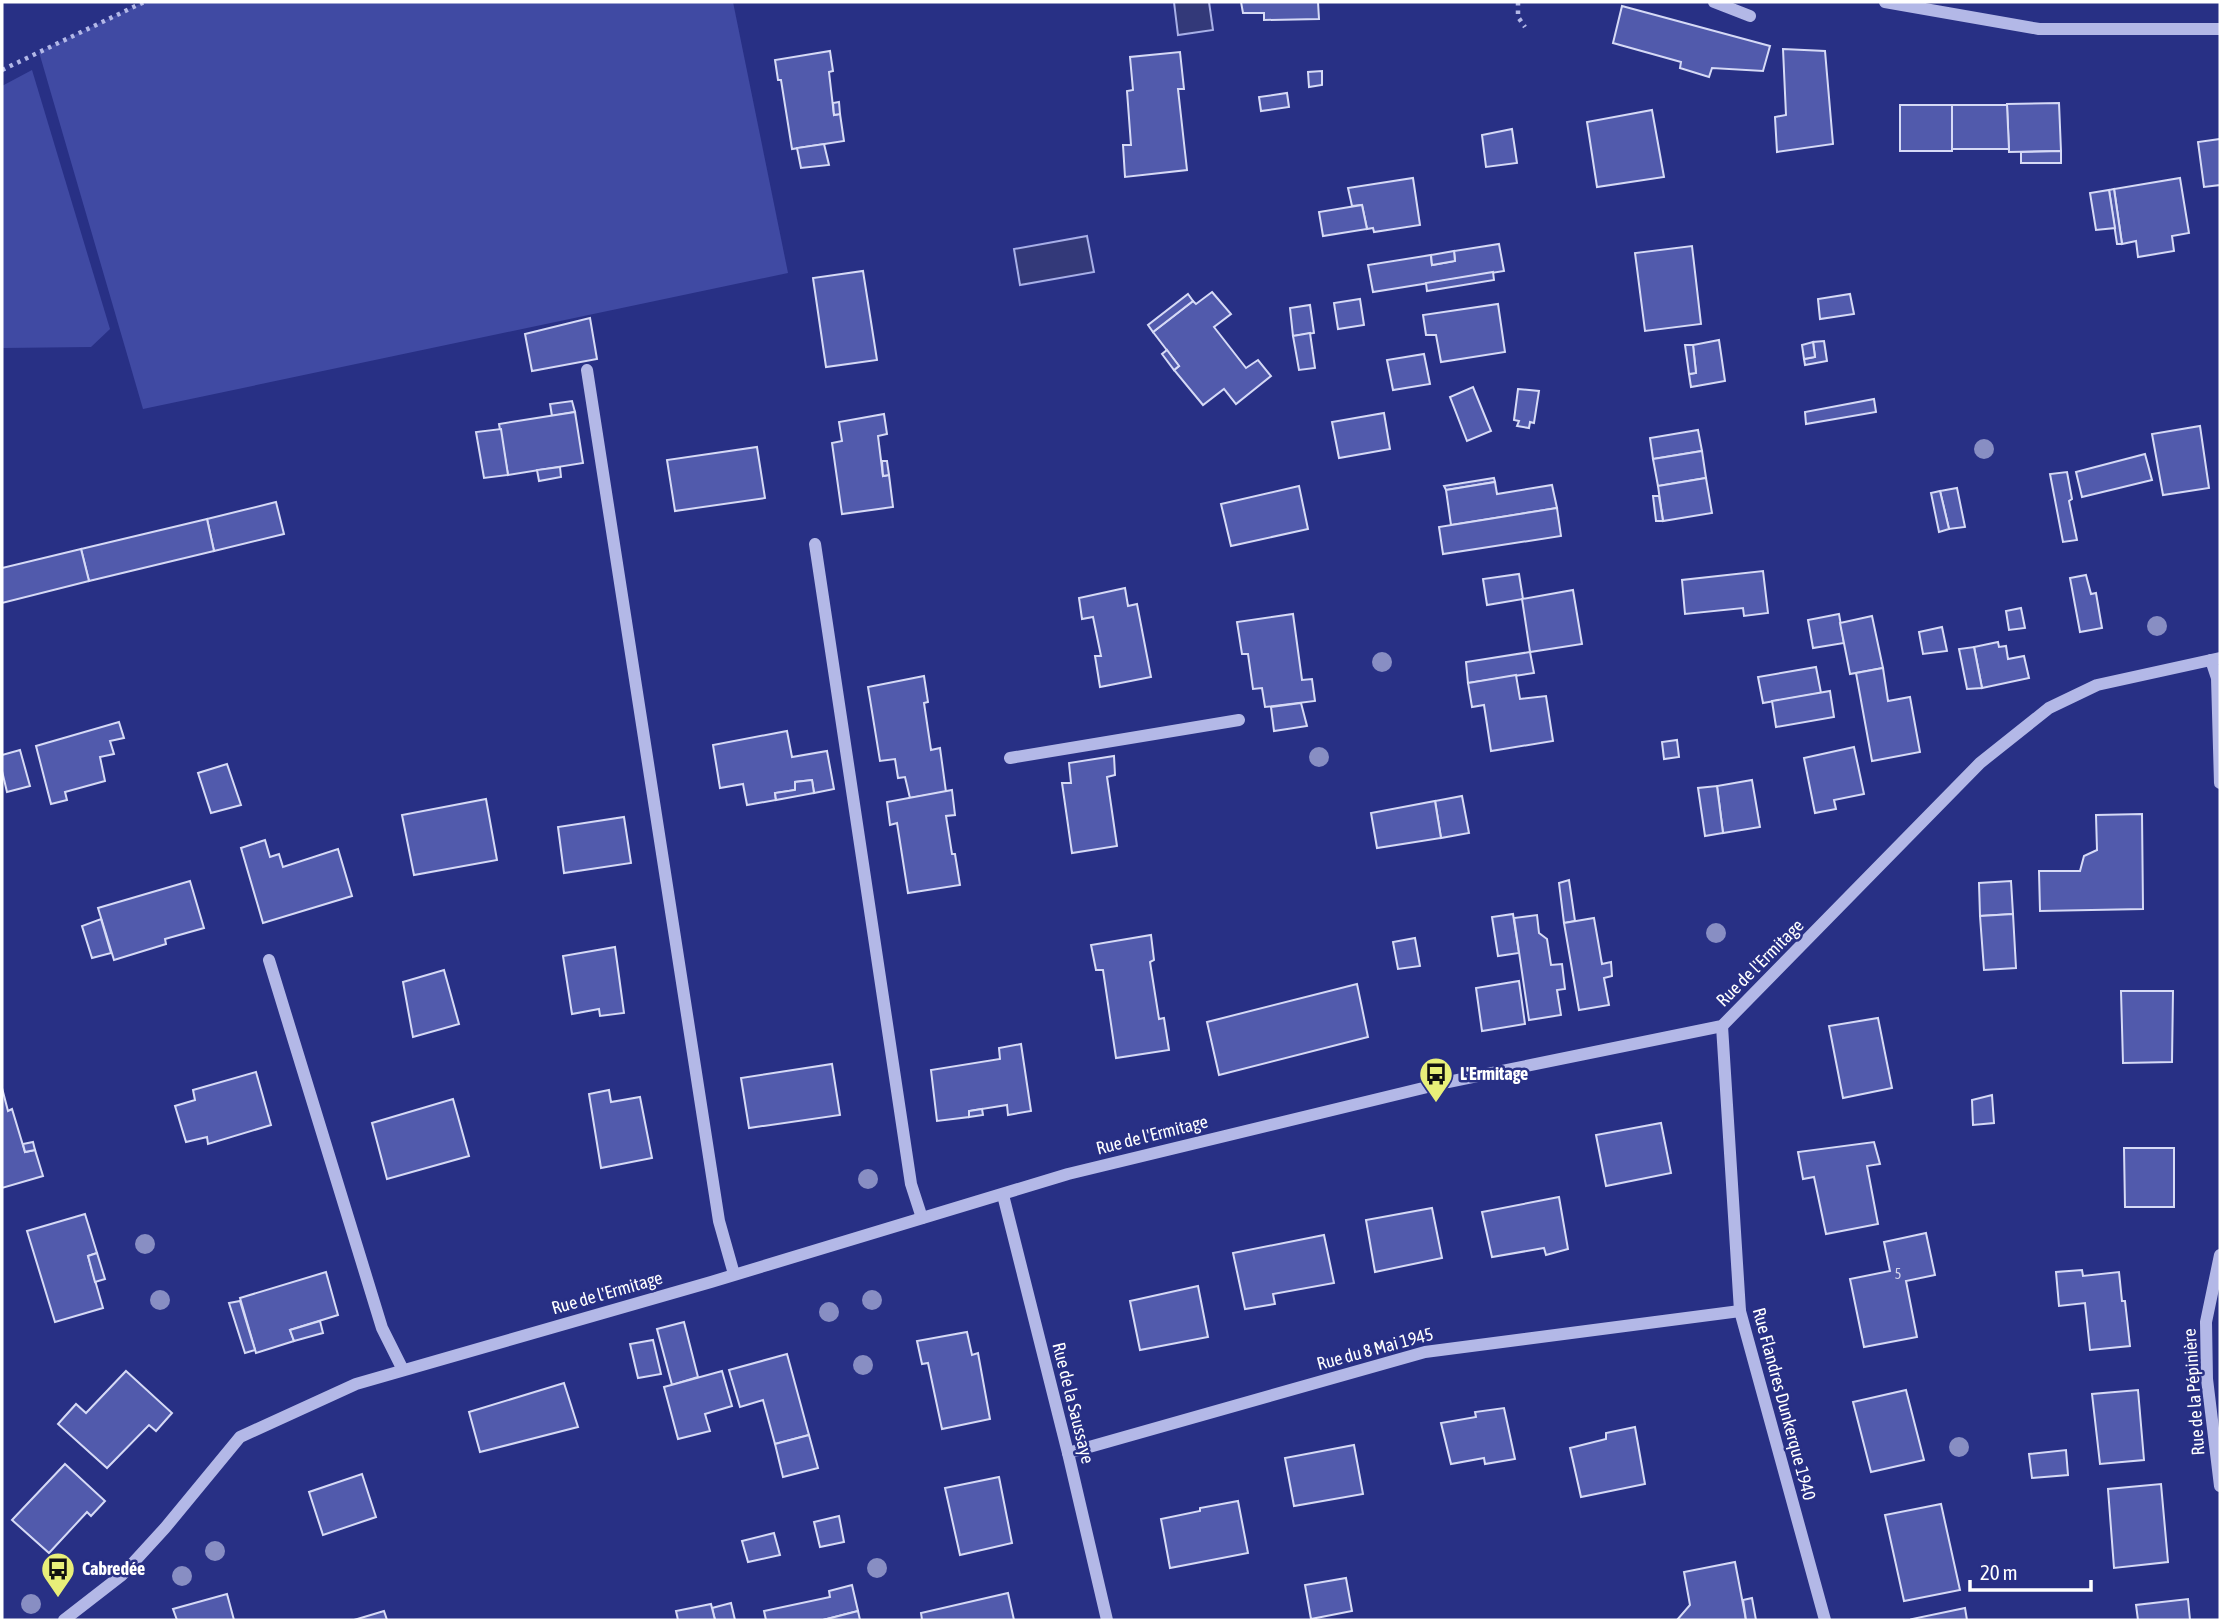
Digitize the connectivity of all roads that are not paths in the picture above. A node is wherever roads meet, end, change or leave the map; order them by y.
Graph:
1 (1714, 2) edge
2 (1885, 2) edge
3 (1750, 16) dead end
4 (2220, 29) edge
5 (587, 370) dead end
6 (815, 544) dead end
7 (2216, 659) edge
8 (1239, 720) dead end
9 (1010, 758) dead end
10 (2220, 783) edge
11 (269, 960) dead end
12 (1722, 1026) junction
13 (1003, 1195) junction
14 (922, 1218) junction
15 (2220, 1255) edge
16 (734, 1274) junction
17 (1740, 1311) junction
18 (403, 1370) junction
19 (1068, 1453) junction
20 (2220, 1486) edge
21 (64, 1620) edge
22 (1107, 1620) edge
23 (1825, 1620) edge

1 - 3 street
2 - 4 street
5 - 16 street
6 - 14 street
7 - 10 street
7 - 12 street, Rue de l'Ermitage
8 - 9 street
11 - 18 street
12 - 13 street, Rue de l'Ermitage
12 - 17 street, Rue Flandres Dunkerque 1940
13 - 14 street, Rue de l'Ermitage
13 - 19 street, Rue de la Saussaye
14 - 16 street, Rue de l'Ermitage
15 - 20 street, Rue de la Pépinière
16 - 18 street, Rue de l'Ermitage
17 - 19 street, Rue du 8 Mai 1945
17 - 23 street, Rue Flandres Dunkerque 1940
18 - 21 street, Rue de l'Ermitage
19 - 22 street, Rue de la Saussaye

